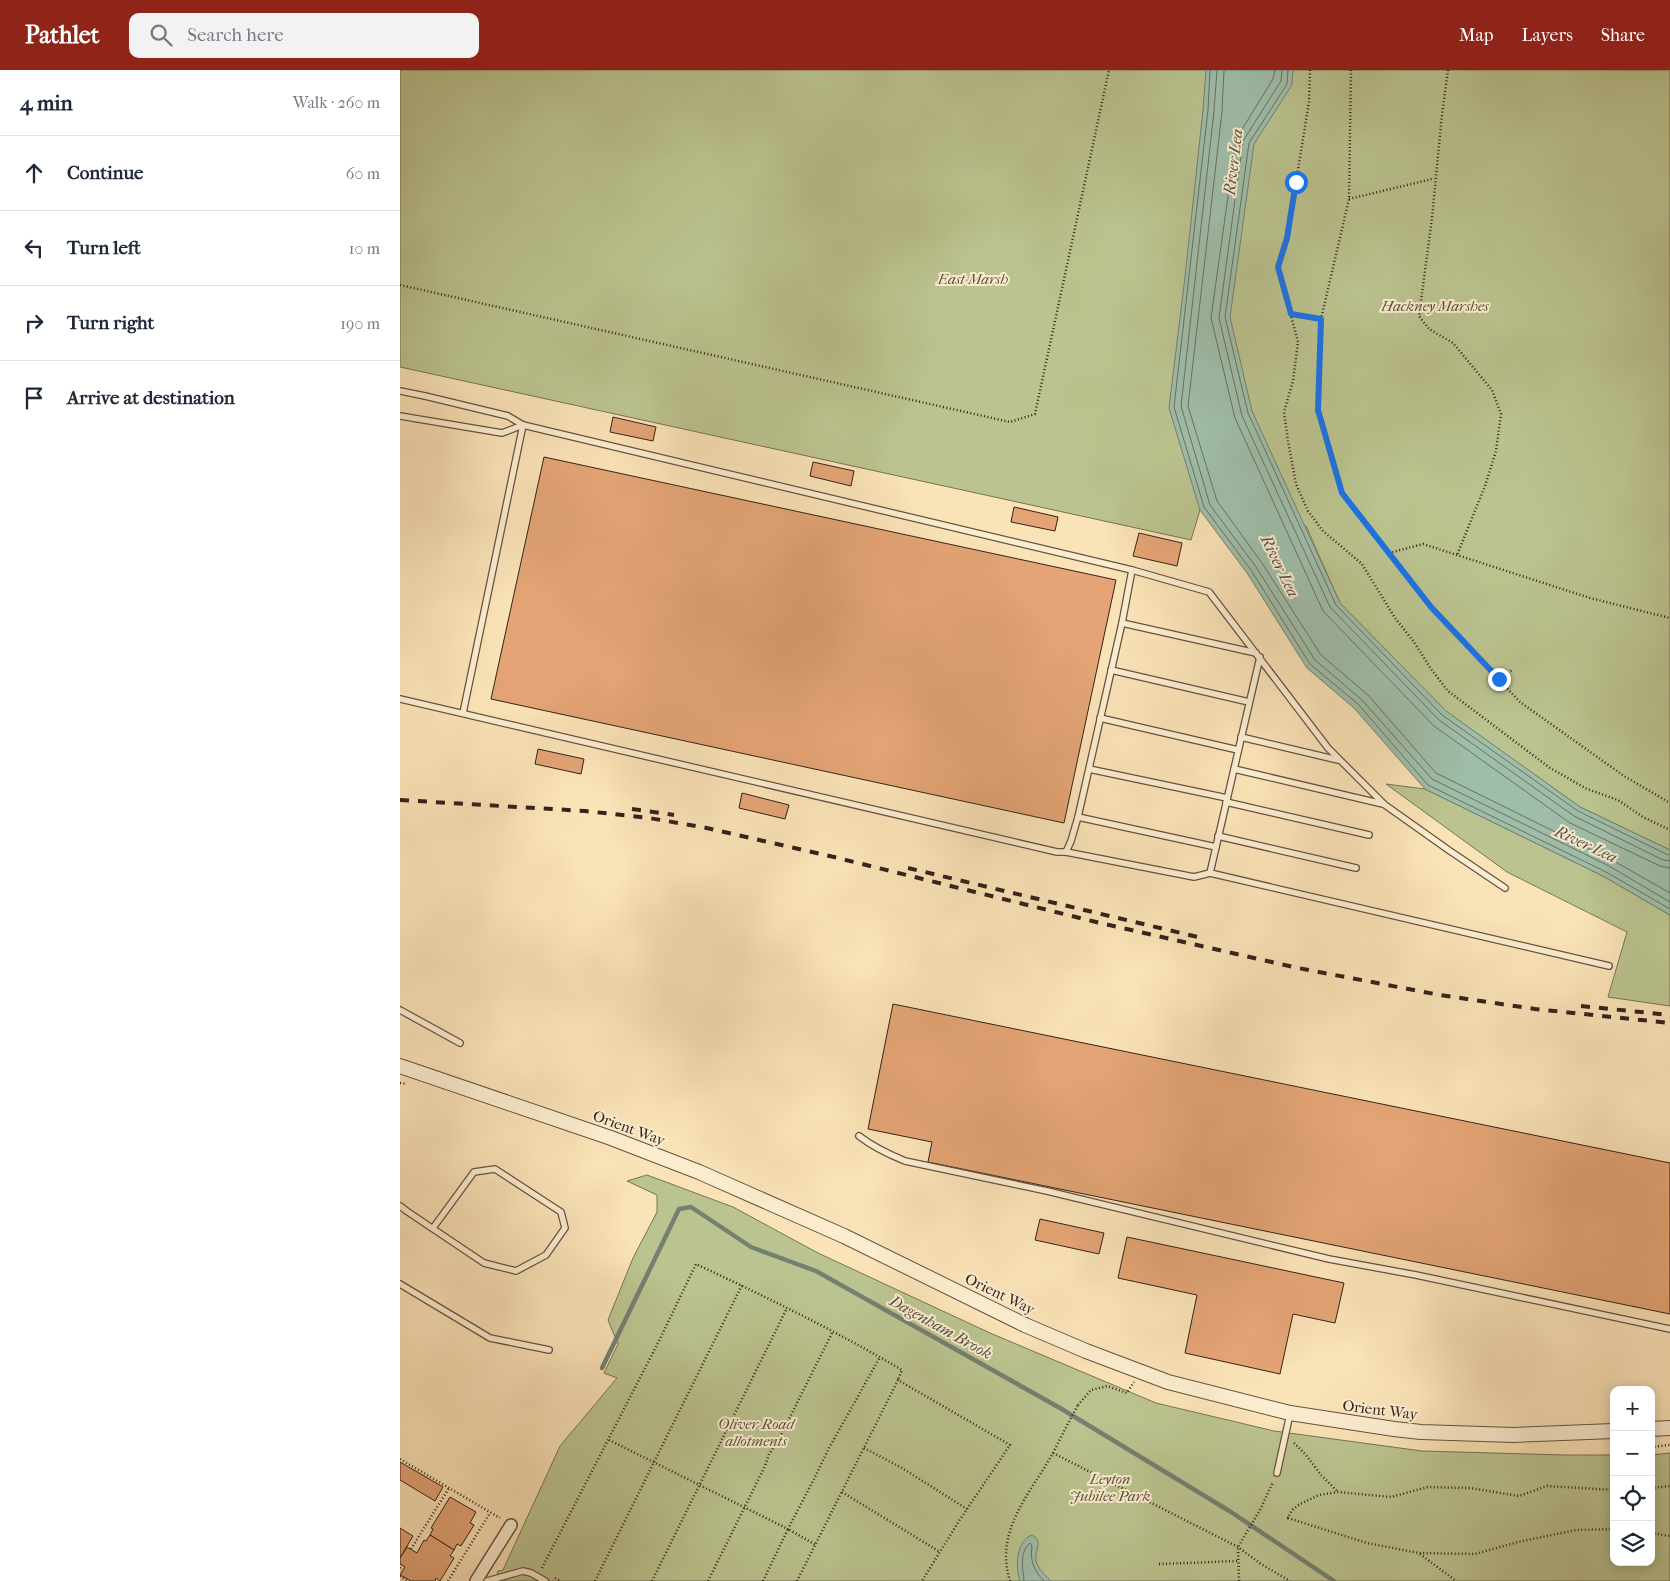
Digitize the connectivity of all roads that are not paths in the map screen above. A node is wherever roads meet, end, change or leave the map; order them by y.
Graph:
1 (400, 392) edge
2 (400, 416) edge
3 (523, 425) junction
4 (1132, 570) junction
5 (1122, 623) junction
6 (1258, 655) junction
7 (1111, 670) junction
8 (400, 699) edge
9 (1249, 702) junction
10 (463, 712) junction
11 (1100, 718) junction
12 (1241, 736) junction
13 (1238, 750) junction
14 (1340, 760) junction
15 (1089, 769) junction
16 (1234, 769) junction
17 (1226, 800) junction
18 (1385, 805) junction
19 (1078, 817) junction
20 (1369, 835) dead end
21 (1218, 836) junction
22 (1216, 847) junction
23 (1066, 852) junction
24 (1356, 868) dead end
25 (1210, 873) junction
26 (1505, 888) dead end
27 (1609, 966) dead end
28 (400, 1010) edge
29 (460, 1043) dead end
30 (400, 1066) edge
31 (859, 1136) dead end
32 (400, 1206) edge
33 (433, 1228) junction
34 (400, 1284) edge
35 (1670, 1329) edge
36 (549, 1350) dead end
37 (1290, 1413) junction
38 (1670, 1428) edge
39 (1655, 1429) edge
40 (1610, 1431) edge
41 (1277, 1473) road end
42 (511, 1525) road end
43 (476, 1581) edge
44 (487, 1581) edge
45 (545, 1581) edge

1 - 3 lane
2 - 3 lane
3 - 4 lane
3 - 10 lane
4 - 5 lane
4 - 6 lane
5 - 6 lane
5 - 7 lane
6 - 9 lane
6 - 14 lane
7 - 9 lane
7 - 11 lane
8 - 10 lane
9 - 12 lane
10 - 23 lane
11 - 13 lane
11 - 15 lane
12 - 13 lane
12 - 14 lane
13 - 16 lane
14 - 18 lane
15 - 17 lane
15 - 19 lane
16 - 17 lane
16 - 18 lane
17 - 20 lane
17 - 21 lane
18 - 26 lane
19 - 22 lane
19 - 23 lane
21 - 22 lane
21 - 24 lane
22 - 25 lane
23 - 25 lane
25 - 27 lane
28 - 29 lane
30 - 37 street, Orient Way
31 - 35 lane
32 - 33 lane
33 - 33 lane
34 - 36 lane
37 - 40 street, Orient Way
37 - 41 lane
38 - 39 street
42 - 43 street
44 - 45 lane

